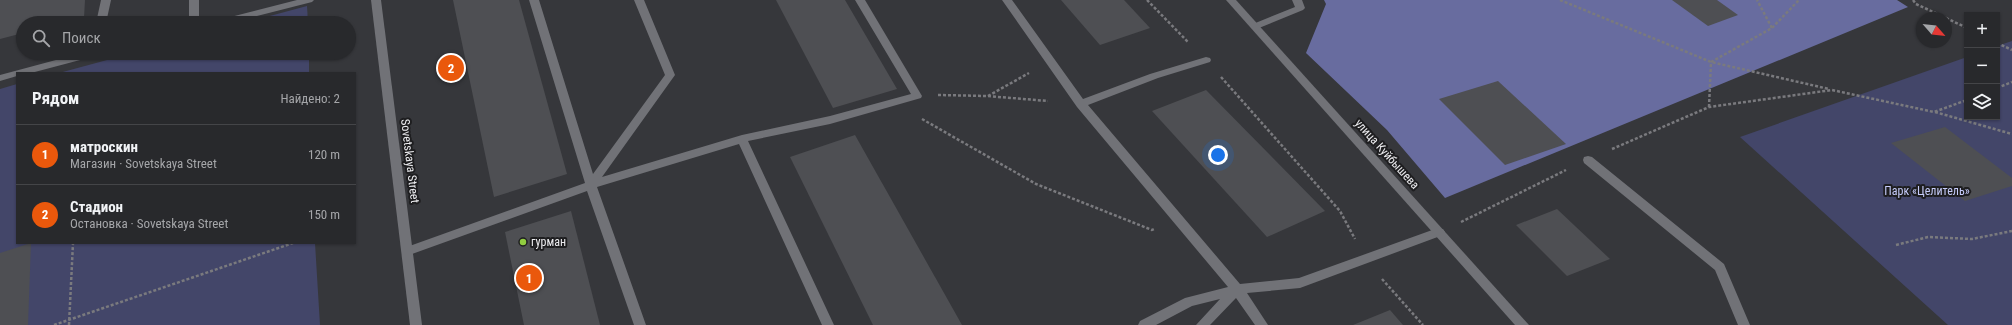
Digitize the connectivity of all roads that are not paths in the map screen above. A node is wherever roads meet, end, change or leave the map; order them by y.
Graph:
1 (106, 0) edge
2 (194, 0) edge
3 (310, 0) edge
4 (376, 0) edge
5 (534, 0) edge
6 (639, 0) edge
7 (860, 0) edge
8 (1007, 0) edge
9 (1231, 0) edge
10 (1297, 0) edge
11 (103, 16) edge
12 (194, 16) edge
13 (246, 16) edge
14 (1256, 26) junction
15 (68, 60) edge
16 (1206, 60) road end
17 (22, 72) edge
18 (16, 74) edge
19 (0, 78) edge
20 (1081, 104) junction
21 (742, 139) junction
22 (1588, 160) road end
23 (591, 185) junction
24 (1439, 232) junction
25 (408, 251) junction
26 (1237, 289) junction
27 (416, 325) edge
28 (640, 325) edge
29 (828, 325) edge
30 (1144, 325) edge
31 (1202, 325) edge
32 (1262, 325) edge
33 (1523, 325) edge
34 (1744, 325) edge

1 - 11 main road
2 - 12 main road
3 - 13 main road
4 - 25 main road, Sovetskaya Street
5 - 23 main road
6 - 23 main road
7 - 21 main road
8 - 20 main road
9 - 14 main road, улица Куйбышева
10 - 14 main road
14 - 24 main road, улица Куйбышева
15 - 17 main road
16 - 20 main road
18 - 19 main road
20 - 26 main road
21 - 23 main road
21 - 29 main road
22 - 34 main road
23 - 25 main road
23 - 28 main road
24 - 26 main road
24 - 33 main road, улица Куйбышева
25 - 27 main road, Sovetskaya Street
26 - 30 main road
26 - 31 main road
26 - 32 main road

